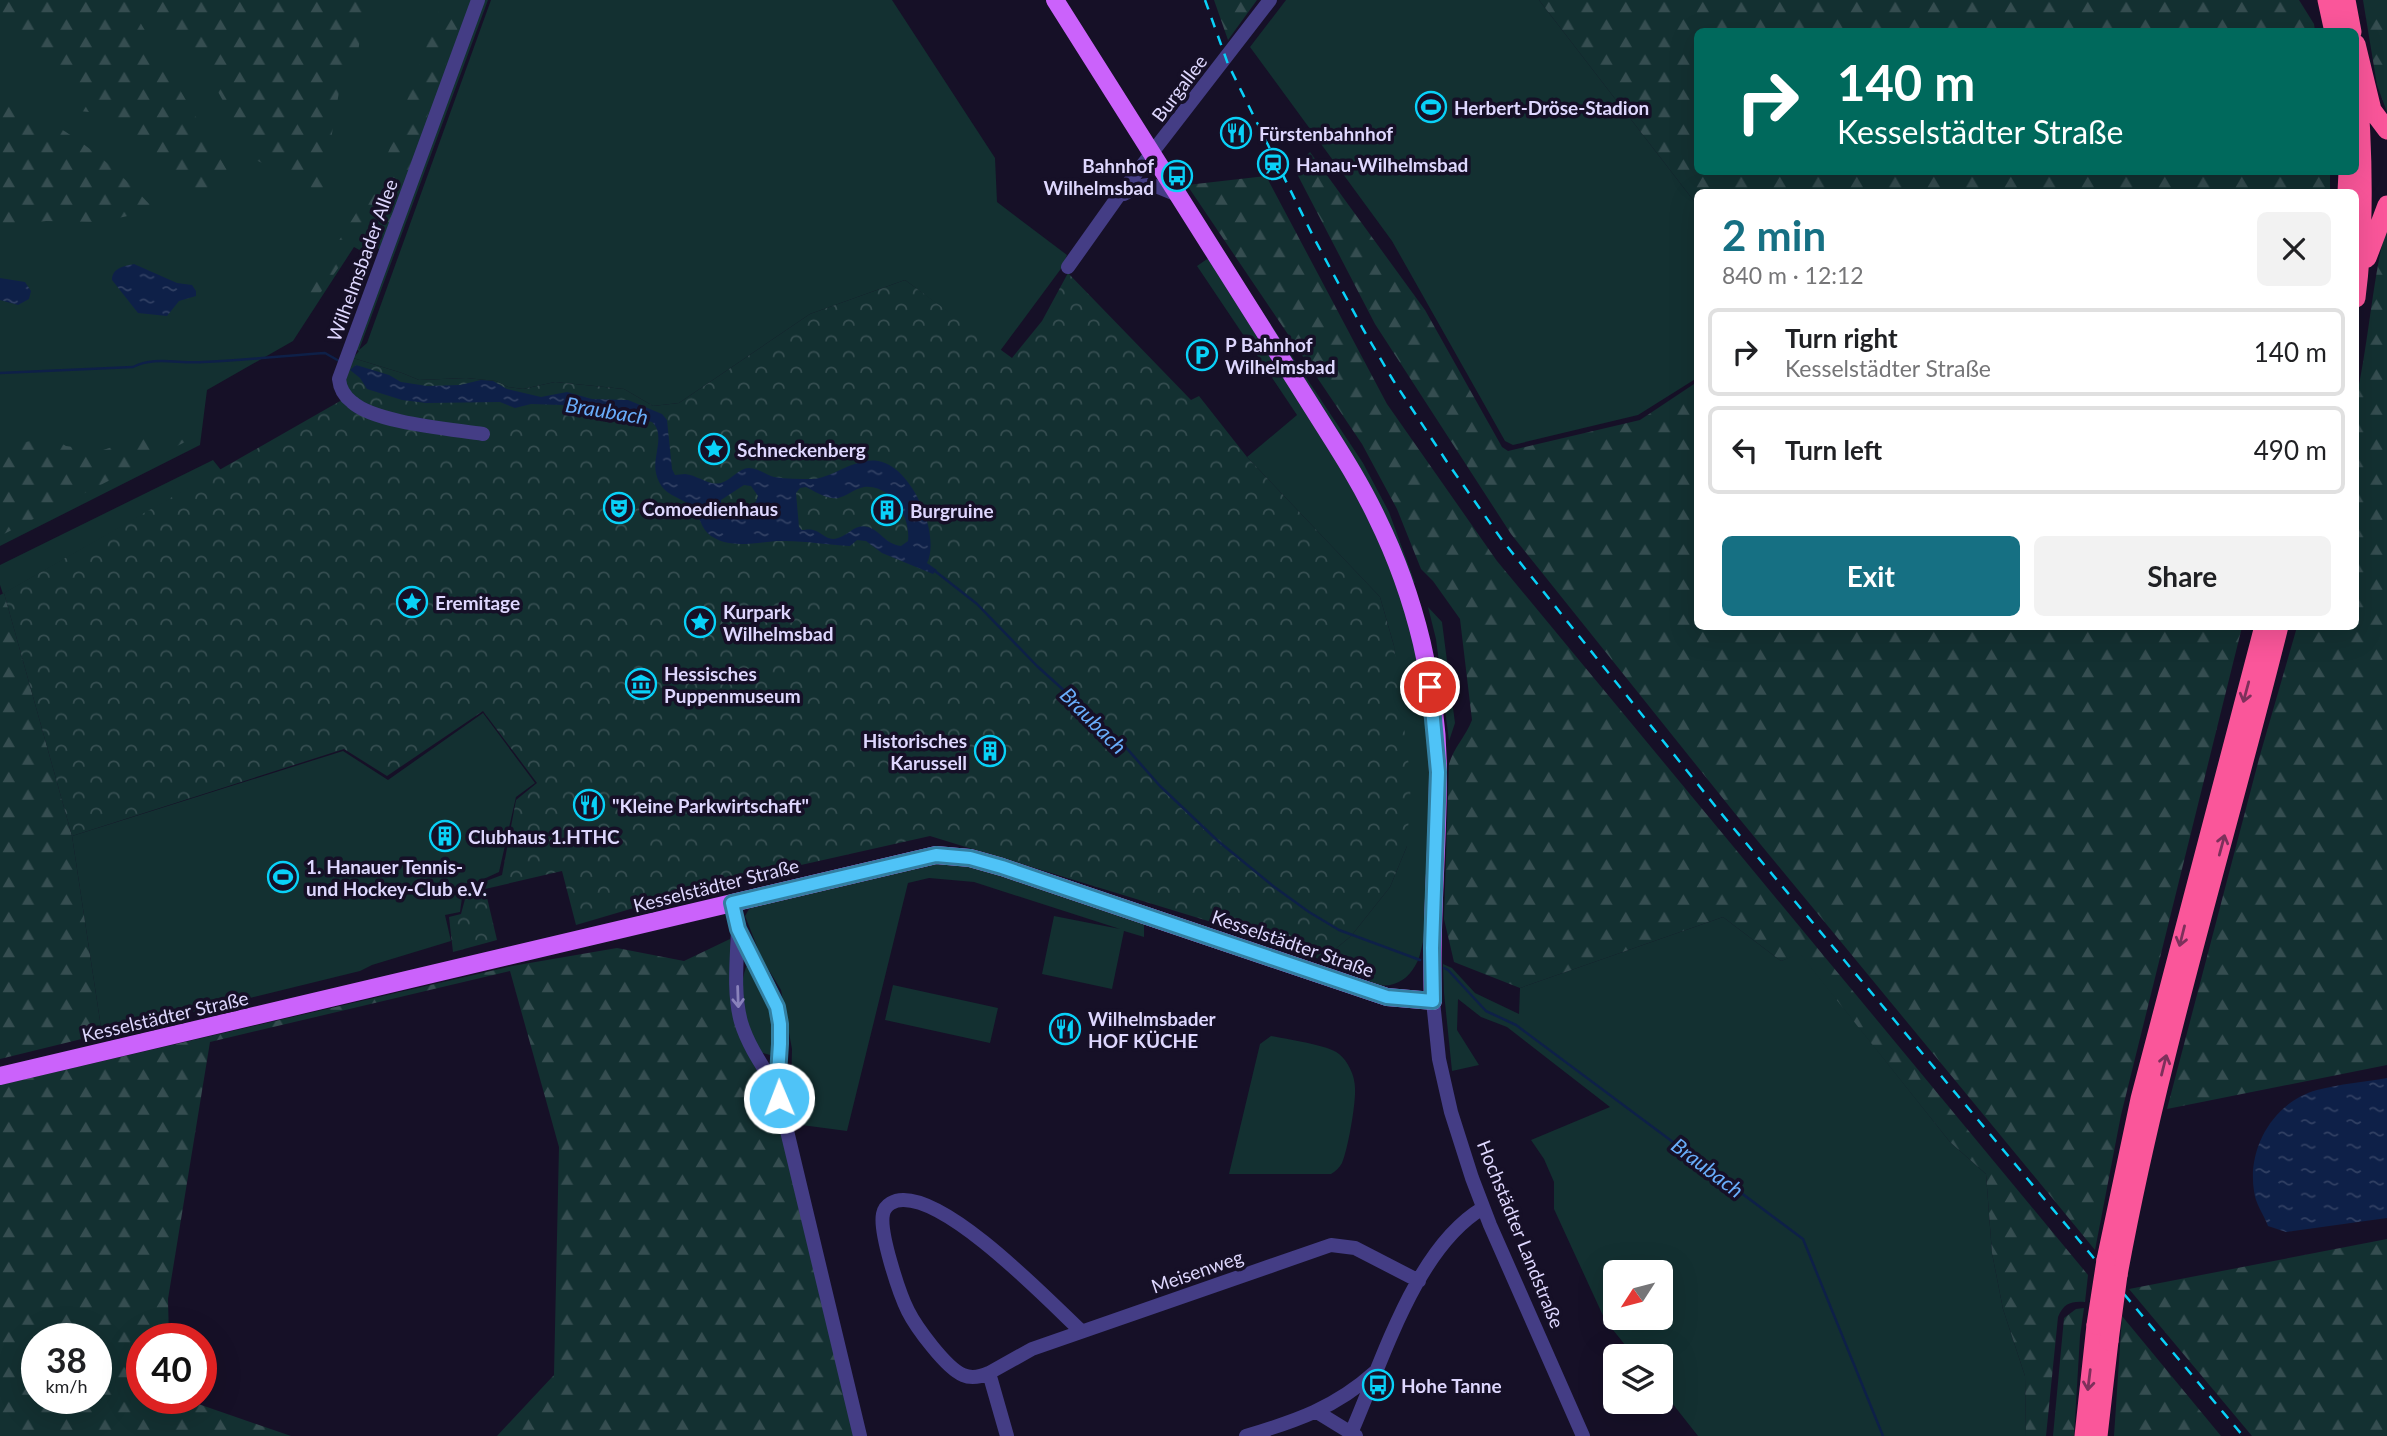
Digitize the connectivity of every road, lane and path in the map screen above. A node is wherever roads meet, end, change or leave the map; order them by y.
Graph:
1 (478, 0) edge
2 (1055, 0) edge
3 (1270, 0) edge
4 (2327, 0) edge
5 (2346, 0) edge
6 (2333, 28) edge
7 (2351, 28) edge
8 (2359, 56) edge
9 (2359, 101) edge
10 (2387, 130) edge
11 (1152, 154) junction
12 (1178, 195) junction
13 (1117, 198) junction
14 (2387, 205) edge
15 (2359, 252) edge
16 (1068, 267) dead end
17 (2359, 285) edge
18 (483, 434) dead end
19 (2263, 630) edge
20 (2278, 630) edge
21 (732, 903) junction
22 (738, 929) junction
23 (1433, 1001) junction
24 (0, 1076) edge
25 (777, 1089) junction
26 (1483, 1208) junction
27 (2112, 1268) junction
28 (1419, 1280) junction
29 (1081, 1331) junction
30 (1379, 1369) junction
31 (989, 1373) junction
32 (1317, 1412) junction
33 (1298, 1420) junction
34 (1354, 1434) edge
35 (860, 1436) edge
36 (1006, 1436) edge
37 (1246, 1436) edge
38 (1303, 1436) edge
39 (1583, 1436) edge
40 (2084, 1436) edge
41 (2098, 1436) edge

1 - 18 street, Wilhelmsbader Allee
2 - 11 main road
3 - 11 street, Burgallee
4 - 6 highway
5 - 7 highway
8 - 10 highway
9 - 15 highway
11 - 12 main road
11 - 13 street, Burgallee
12 - 13 street
12 - 23 main road
13 - 16 street, Burgallee
14 - 17 highway
19 -> 27 highway
27 -> 20 highway
21 - 22 street
21 - 23 main road, Kesselstädter Straße
21 - 24 main road, Kesselstädter Straße
22 - 25 street
22 -> 25 street
23 - 26 street, Hochstädter Landstraße
25 - 35 street
26 - 28 street
26 - 39 street, Hochstädter Landstraße
27 -> 40 highway, bridge
27 - 41 highway, bridge
28 - 29 street, Meisenweg
28 - 30 street
29 - 31 street, Meisenweg
29 - 31 street
30 - 32 street
30 - 34 street
31 - 36 street
32 - 33 street
32 - 34 street
33 - 37 street
33 - 38 street

